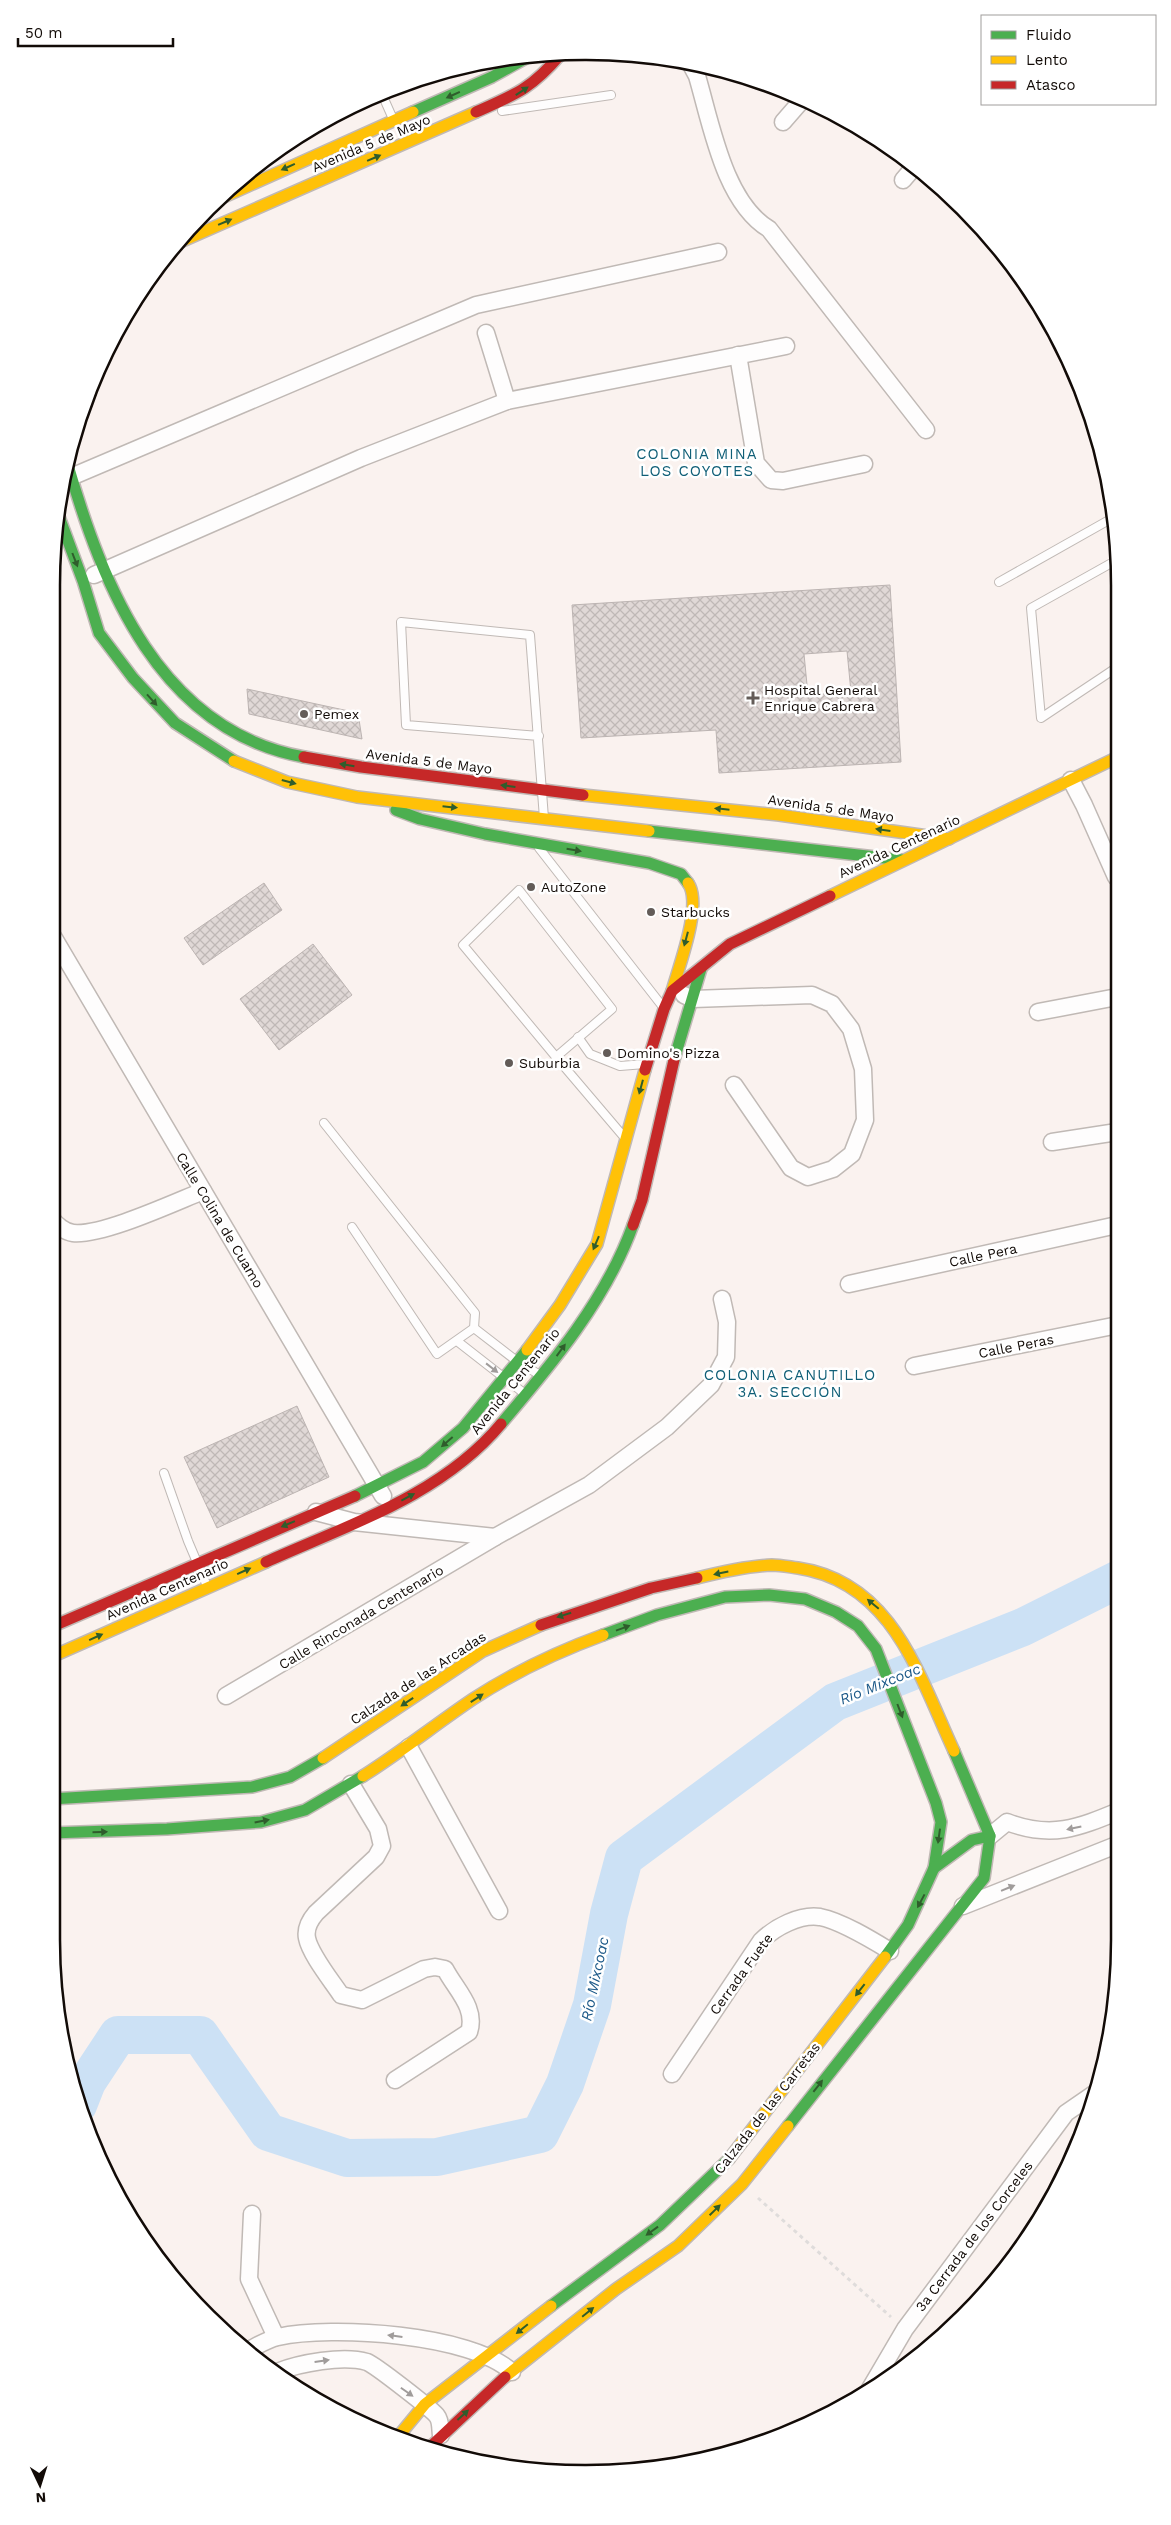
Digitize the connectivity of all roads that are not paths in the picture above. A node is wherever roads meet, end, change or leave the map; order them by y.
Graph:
1 (555, 61) edge
2 (515, 64) edge
3 (695, 72) edge
4 (611, 95) dead end
5 (385, 100) edge
6 (798, 105) edge
7 (473, 115) junction
8 (394, 121) junction
9 (783, 122) dead end
10 (320, 154) junction
11 (909, 172) edge
12 (329, 178) junction
13 (903, 180) dead end
14 (241, 188) edge
15 (192, 237) edge
16 (718, 252) dead end
17 (486, 333) dead end
18 (786, 346) dead end
19 (738, 355) junction
20 (507, 401) junction
21 (926, 430) dead end
22 (864, 464) dead end
23 (73, 469) edge
24 (70, 481) edge
25 (1107, 521) edge
26 (63, 528) edge
27 (1110, 564) edge
28 (104, 570) junction
29 (83, 581) junction
30 (999, 582) dead end
31 (1111, 671) edge
32 (215, 722) junction
33 (539, 736) junction
34 (201, 743) junction
35 (1111, 760) edge
36 (1071, 780) junction
37 (543, 791) junction
38 (357, 797) junction
39 (544, 818) junction
40 (949, 839) junction
41 (535, 843) junction
42 (902, 860) junction
43 (1111, 862) edge
44 (60, 949) edge
45 (701, 969) junction
46 (672, 991) junction
47 (1111, 998) edge
48 (694, 999) junction
49 (664, 1009) junction
50 (1038, 1012) dead end
51 (578, 1037) junction
52 (556, 1057) junction
53 (647, 1064) junction
54 (734, 1085) dead end
55 (324, 1123) dead end
56 (1111, 1133) edge
57 (626, 1141) junction
58 (1052, 1142) dead end
59 (204, 1191) junction
60 (1111, 1226) edge
61 (60, 1227) edge
62 (352, 1227) dead end
63 (849, 1284) dead end
64 (722, 1299) dead end
65 (1111, 1326) edge
66 (474, 1328) junction
67 (457, 1341) junction
68 (518, 1362) junction
69 (914, 1366) dead end
70 (542, 1376) junction
71 (505, 1379) junction
72 (526, 1395) junction
73 (164, 1473) dead end
74 (377, 1486) junction
75 (389, 1507) junction
76 (316, 1512) junction
77 (354, 1522) junction
78 (495, 1537) junction
79 (197, 1562) junction
80 (208, 1588) junction
81 (60, 1623) edge
82 (60, 1653) edge
83 (226, 1696) dead end
84 (409, 1747) junction
85 (351, 1784) junction
86 (60, 1798) edge
87 (1111, 1814) edge
88 (60, 1833) edge
89 (990, 1836) junction
90 (1111, 1847) edge
91 (934, 1868) junction
92 (963, 1906) junction
93 (499, 1911) dead end
94 (890, 1951) junction
95 (672, 2074) dead end
96 (395, 2080) dead end
97 (1086, 2099) edge
98 (252, 2214) dead end
99 (276, 2337) junction
100 (255, 2347) edge
101 (486, 2358) junction
102 (284, 2369) edge
103 (512, 2372) junction
104 (878, 2376) edge
105 (425, 2404) junction
106 (402, 2432) edge
107 (441, 2435) junction
108 (434, 2442) edge

7 -> 1 main road, Avenida 5 de Mayo
2 -> 8 main road, Avenida 5 de Mayo
3 - 21 street
4 - 7 lane
5 - 8 lane
6 - 9 street
12 -> 7 main road, Avenida 5 de Mayo
8 - 10 main road, Avenida 5 de Mayo
10 - 12 main road
10 -> 14 main road, Avenida 5 de Mayo
11 - 13 street
15 -> 12 main road, Avenida 5 de Mayo
16 - 23 street
17 - 20 street
18 - 19 street
19 - 20 street
19 - 22 street
20 - 28 street
24 - 28 main road, Avenida 5 de Mayo
25 - 30 lane
26 -> 29 main road
27 - 31 lane
28 - 29 street
28 - 32 main road, Avenida 5 de Mayo
29 -> 34 main road
32 - 34 main road
37 -> 32 main road, Avenida 5 de Mayo
33 - 33 lane
33 - 37 lane
34 -> 38 main road
35 - 36 main road, Avenida Centenario
36 - 40 main road, Avenida Centenario
36 - 43 street
37 - 39 lane
40 -> 37 main road, Avenida 5 de Mayo
38 -> 39 main road
38 - 41 main road
39 - 42 main road
40 - 42 main road, Avenida Centenario
41 -> 46 main road
41 - 49 lane
42 - 45 main road, Avenida Centenario
44 - 59 street, Calle Colina de Cuamo
45 - 46 main road, Avenida Centenario
45 - 48 main road, Avenida Centenario
46 - 48 street
46 - 49 main road, Avenida Centenario
47 - 50 street
48 - 54 street
70 -> 48 main road, Avenida Centenario
49 - 53 main road, Avenida Centenario
51 - 52 lane
51 - 52 lane
51 - 53 lane
52 - 57 lane
53 -> 57 main road, Avenida Centenario
55 - 66 lane
56 - 58 street
57 -> 68 main road, Avenida Centenario
59 - 61 street
59 - 74 street, Calle Colina de Cuamo
60 - 63 street, Calle Pera
62 - 67 lane
64 - 78 street, Calle Rinconada Centenario
65 - 69 street, Calle Peras
66 - 67 lane
66 - 68 lane
67 -> 71 lane
68 - 70 lane
68 - 71 main road, Avenida Centenario
70 - 72 main road, Avenida Centenario
71 - 72 lane
71 -> 74 main road, Avenida Centenario
75 -> 72 main road, Avenida Centenario
73 - 79 lane
74 - 75 street, Calle Colina de Cuamo
74 - 76 main road, Avenida Centenario
75 - 77 main road, Avenida Centenario
76 - 77 street
76 -> 79 main road, Avenida Centenario
77 - 78 street
80 -> 77 main road, Avenida Centenario
78 - 83 street, Calle Rinconada Centenario
79 - 80 lane
79 - 81 main road, Avenida Centenario
82 -> 80 main road, Avenida Centenario
84 - 85 main road
84 -> 91 main road
84 - 93 street
88 -> 85 main road
85 - 96 street
89 -> 86 main road, Calzada de las Arcadas
87 -> 89 street
89 - 91 main road
89 - 92 main road, Calzada de las Arcadas
92 -> 90 street, Calzada de las Carretas
91 -> 94 main road, Calzada de las Carretas
103 -> 92 main road, Calzada de las Carretas
94 - 95 street, Cerrada Fuete
94 -> 101 main road, Calzada de las Carretas
97 - 104 street, 3a Cerrada de los Corceles
98 - 99 street
99 - 100 street
101 -> 99 street
101 - 103 street
101 - 105 main road, Calzada de las Carretas
102 -> 105 street
107 -> 103 main road, Calzada de las Carretas
105 - 106 main road, Calzada de las Carretas
105 - 107 street
107 - 108 main road, Calzada de las Carretas

